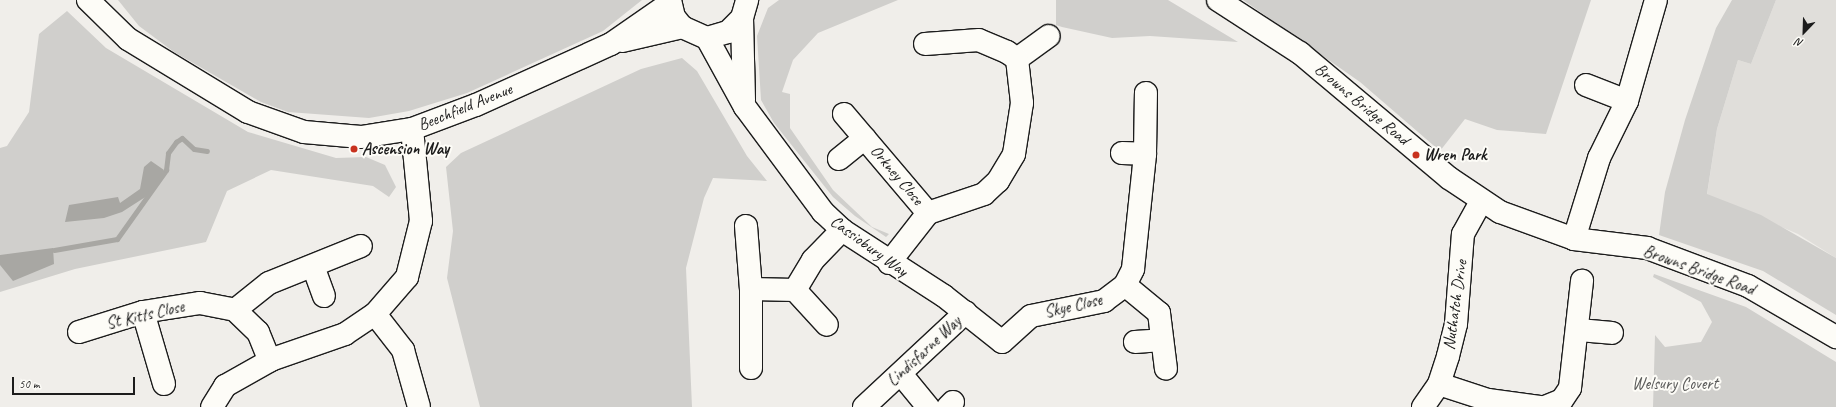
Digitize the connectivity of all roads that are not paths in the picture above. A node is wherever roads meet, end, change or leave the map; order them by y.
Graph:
1 (88, 0) edge
2 (1218, 0) edge
3 (1656, 0) edge
4 (670, 1) edge
5 (745, 9) edge
6 (682, 27) junction
7 (1049, 36) dead end
8 (708, 38) junction
9 (611, 44) junction
10 (925, 44) dead end
11 (1018, 59) junction
12 (1586, 85) dead end
13 (1146, 93) dead end
14 (1627, 102) junction
15 (745, 107) junction
16 (844, 114) dead end
17 (412, 128) junction
18 (865, 138) junction
19 (1122, 153) dead end
20 (1145, 154) junction
21 (839, 159) dead end
22 (1481, 201) junction
23 (928, 213) junction
24 (746, 226) dead end
25 (842, 230) junction
26 (1574, 239) junction
27 (361, 246) dead end
28 (889, 263) junction
29 (313, 266) junction
30 (1582, 280) dead end
31 (1125, 285) junction
32 (750, 289) junction
33 (795, 290) junction
34 (324, 296) dead end
35 (235, 310) junction
36 (143, 312) junction
37 (966, 312) junction
38 (375, 314) junction
39 (828, 325) dead end
40 (1578, 330) junction
41 (79, 332) dead end
42 (1612, 333) dead end
43 (1836, 337) edge
44 (1162, 340) junction
45 (1135, 342) dead end
46 (270, 361) junction
47 (751, 368) dead end
48 (1166, 369) dead end
49 (901, 374) junction
50 (164, 384) dead end
51 (1439, 384) junction
52 (212, 407) edge
53 (419, 407) edge
54 (864, 407) edge
55 (928, 407) edge
56 (1423, 407) edge
57 (1540, 407) edge
58 (1545, 407) edge

1 - 17 street, Beechfield Avenue
2 - 22 street, Browns Bridge Road
3 - 14 street
4 - 6 street
4 - 9 street, Beechfield Avenue
5 - 8 street
5 - 15 street
6 - 8 street
6 - 9 street, Beechfield Avenue
7 - 11 street
8 - 15 street, Cassiobury Way
9 - 17 street, Beechfield Avenue
10 - 11 street
11 - 23 street, Orkney Close
12 - 14 street
13 - 20 street, Skye Close
14 - 26 street
15 - 25 street, Cassiobury Way
16 - 18 street, Orkney Close
17 - 38 street
18 - 21 street, Orkney Close
18 - 23 street, Orkney Close
19 - 20 street
20 - 31 street, Skye Close
22 - 26 street, Browns Bridge Road
22 - 51 street, Nuthatch Drive
23 - 28 street, Orkney Close
24 - 32 street
25 - 28 street, Cassiobury Way
25 - 33 street
26 - 43 street, Browns Bridge Road
27 - 29 street
28 - 37 street, Cassiobury Way
29 - 34 street
29 - 35 street
30 - 40 street
31 - 37 street, Skye Close
31 - 44 street
32 - 33 street
32 - 47 street
33 - 39 street
35 - 36 street, St Kitts Close
35 - 46 street
36 - 41 street, St Kitts Close
36 - 50 street
37 - 49 street, Lindisfarne Way
38 - 46 street
38 - 53 street
40 - 42 street
40 - 58 street
44 - 45 street
44 - 48 street
46 - 52 street
49 - 54 street, Lindisfarne Way
49 - 55 street
51 - 56 street, Nuthatch Drive
51 - 57 street

